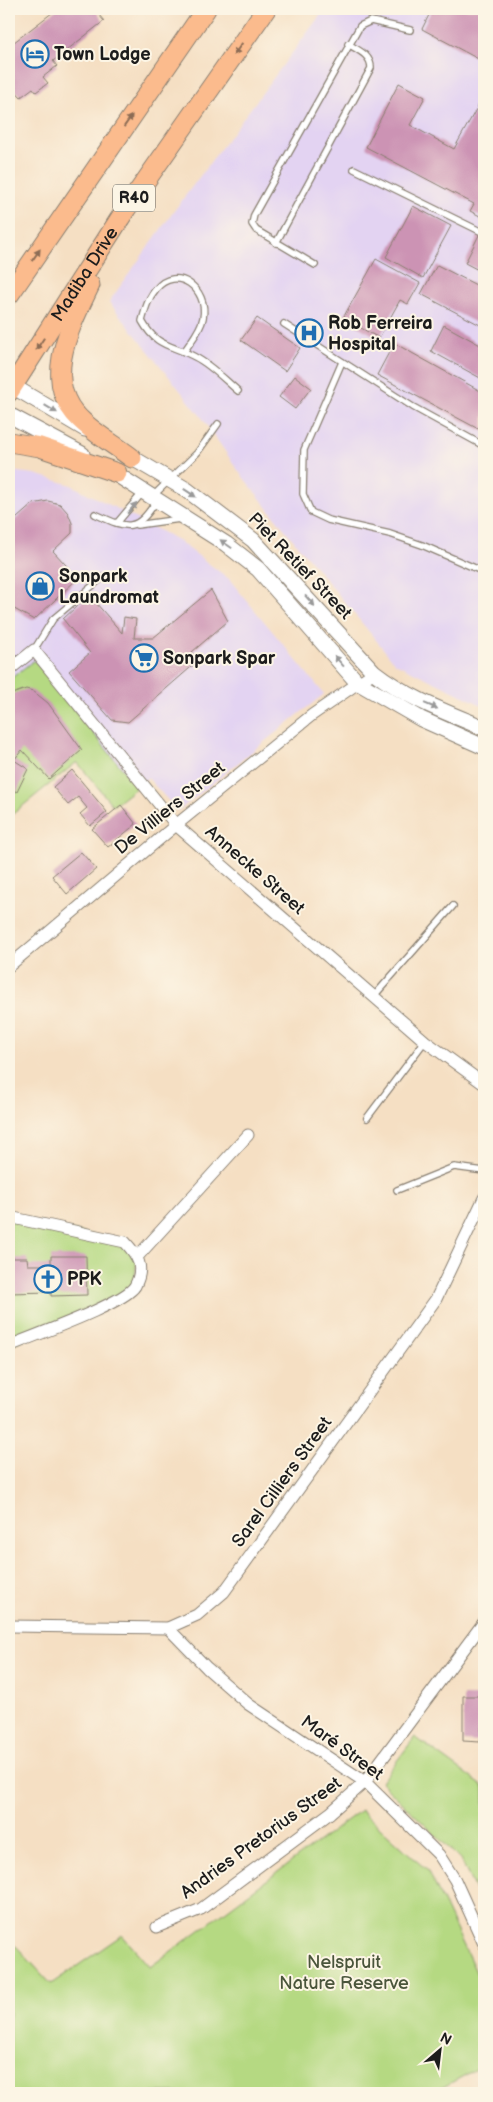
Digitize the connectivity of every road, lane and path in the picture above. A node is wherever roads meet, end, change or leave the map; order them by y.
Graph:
1 (206, 9) edge
2 (266, 9) edge
3 (410, 30) dead end
4 (348, 44) junction
5 (354, 169) dead end
6 (126, 210) junction
7 (484, 233) edge
8 (276, 243) junction
9 (315, 265) dead end
10 (9, 293) edge
11 (284, 324) dead end
12 (184, 352) junction
13 (342, 362) junction
14 (10, 388) edge
15 (238, 391) dead end
16 (9, 415) edge
17 (218, 424) dead end
18 (9, 442) edge
19 (484, 446) edge
20 (132, 458) junction
21 (117, 473) junction
22 (169, 479) junction
23 (152, 495) junction
24 (95, 514) dead end
25 (187, 518) junction
26 (117, 523) junction
27 (132, 526) junction
28 (484, 572) edge
29 (102, 577) dead end
30 (34, 650) junction
31 (9, 670) edge
32 (374, 672) junction
33 (357, 682) junction
34 (484, 728) edge
35 (484, 747) edge
36 (176, 825) junction
37 (453, 906) dead end
38 (9, 966) edge
39 (374, 996) junction
40 (425, 1041) junction
41 (484, 1084) edge
42 (367, 1118) dead end
43 (248, 1135) dead end
44 (484, 1171) edge
45 (397, 1190) dead end
46 (484, 1198) edge
47 (9, 1216) edge
48 (138, 1256) junction
49 (9, 1346) edge
50 (484, 1622) edge
51 (9, 1626) edge
52 (168, 1628) junction
53 (365, 1782) junction
54 (157, 1927) dead end
55 (484, 1944) edge

10 -> 1 main road, R40
2 -> 6 main road, Madiba Drive / R40
3 - 4 lane
4 - 8 lane
4 - 8 lane
5 - 7 lane
6 -> 14 main road, Madiba Drive / R40
6 - 20 main road
8 - 9 lane
11 - 13 lane
12 - 12 lane
12 - 15 lane
13 - 19 lane
13 - 28 lane
14 -> 20 street, Piet Retief Street
16 - 21 street, Piet Retief Street
17 - 22 lane
18 - 21 main road
20 - 22 street, Piet Retief Street
21 - 23 street, Piet Retief Street
22 - 23 lane
22 -> 32 street, Piet Retief Street
23 - 25 street, Piet Retief Street
26 -> 23 lane
23 - 27 lane
24 - 26 lane
25 - 27 lane
33 -> 25 street, Piet Retief Street
26 - 27 lane
29 - 30 lane
30 - 31 street
30 - 36 street, Annecke Street
32 - 33 street, De Villiers Street
32 -> 34 street, Piet Retief Street
33 - 35 street, Piet Retief Street
33 - 36 street, De Villiers Street
36 - 38 street, De Villiers Street
36 - 39 street, Annecke Street
37 - 39 lane
39 - 40 street, Annecke Street
40 - 41 street, Annecke Street
40 - 42 lane
43 - 48 street
44 - 45 lane
46 - 52 street, Sarel Cilliers Street
47 - 48 street
48 - 49 street
50 - 53 street, Andries Pretorius Street
51 - 52 street, Sarel Cilliers Street
52 - 53 street, Maré Street
53 - 54 street, Andries Pretorius Street
53 - 55 street, Maré Street

